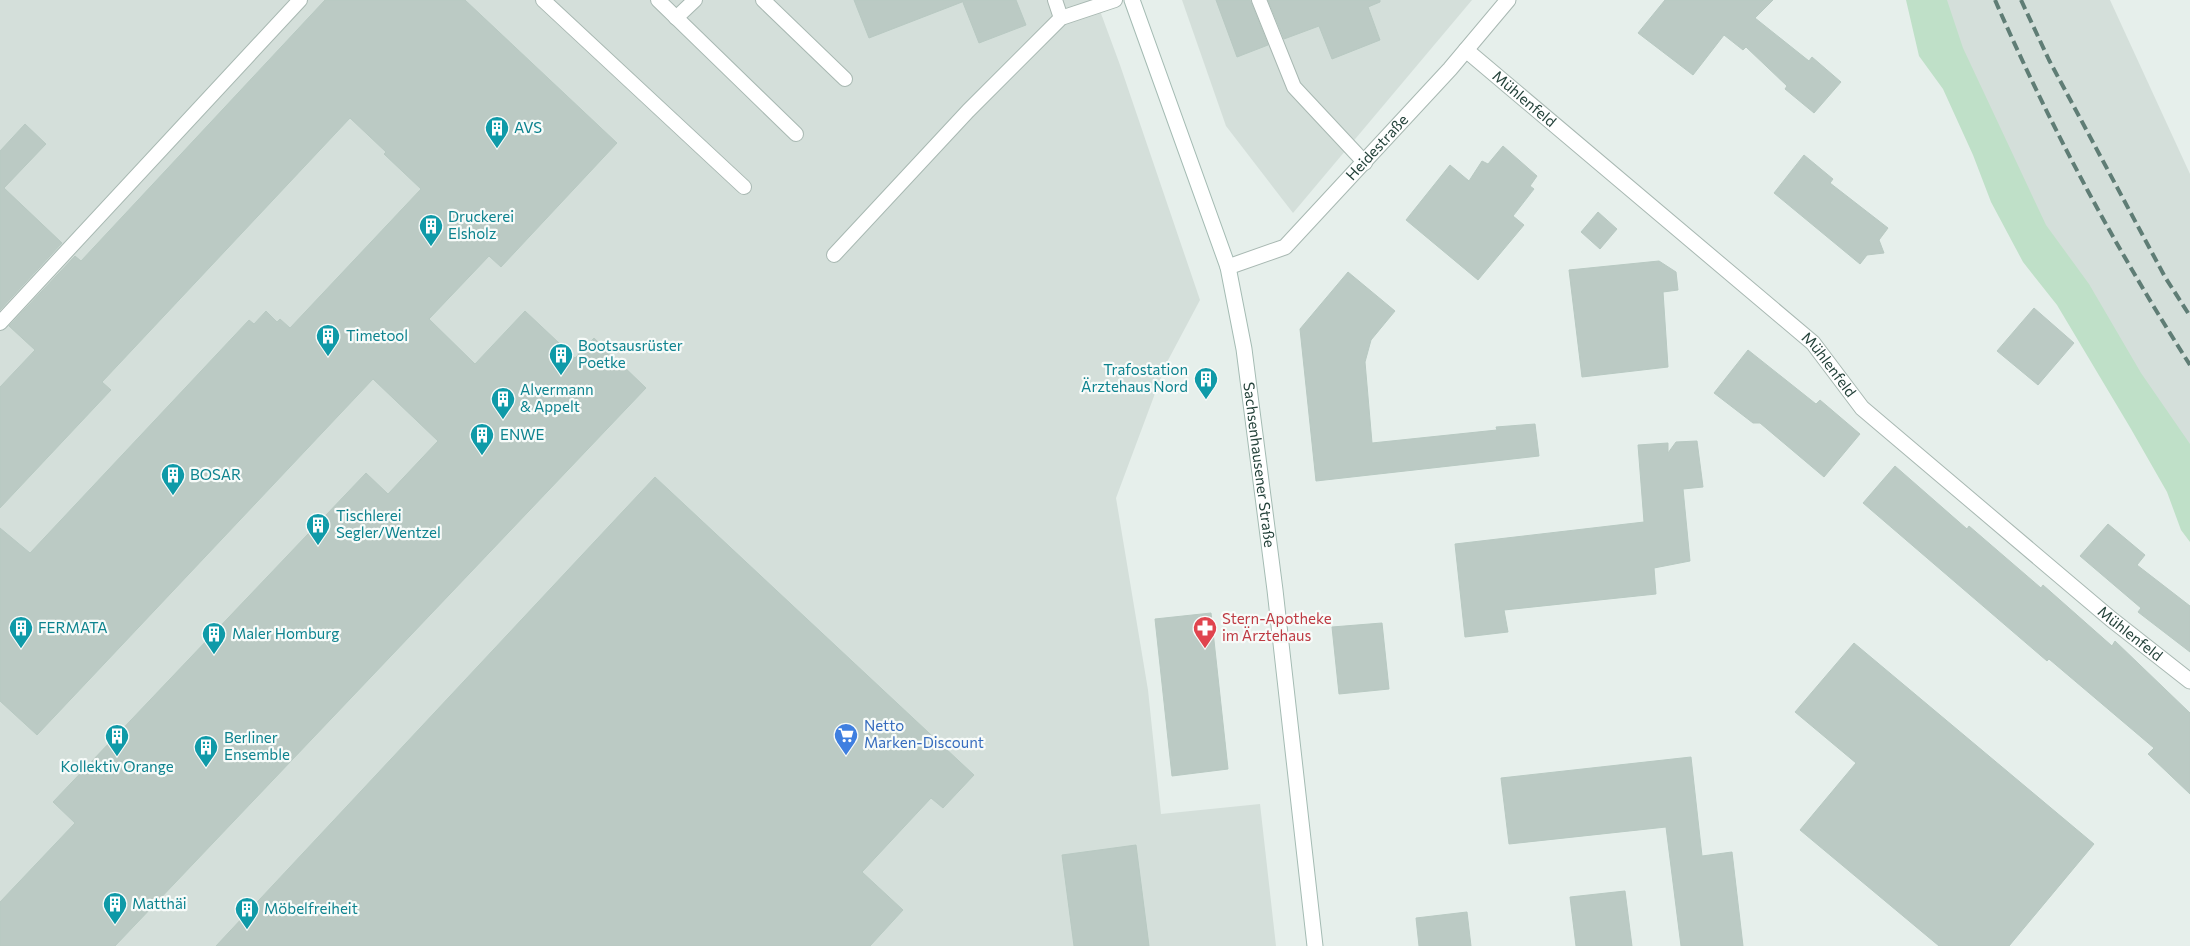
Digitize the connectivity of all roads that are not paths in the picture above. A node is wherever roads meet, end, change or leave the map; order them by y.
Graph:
1 (300, 0) edge
2 (543, 0) edge
3 (658, 0) edge
4 (695, 0) edge
5 (763, 0) edge
6 (1055, 0) edge
7 (1115, 0) edge
8 (1132, 0) edge
9 (1259, 0) edge
10 (1508, 0) edge
11 (676, 18) junction
12 (1061, 18) junction
13 (1466, 50) junction
14 (845, 79) dead end
15 (796, 134) dead end
16 (1364, 163) junction
17 (744, 187) dead end
18 (834, 255) dead end
19 (1228, 267) junction
20 (0, 323) edge
21 (2190, 681) edge
22 (1315, 946) edge

1 - 20 lane
2 - 17 lane
3 - 11 lane
4 - 11 lane
5 - 14 lane
6 - 12 lane
7 - 12 lane
8 - 19 street, Sachsenhausener Straße
9 - 16 lane
10 - 13 street, Heidestraße
11 - 15 lane
12 - 18 lane
13 - 16 street, Heidestraße
13 - 21 street, Mühlenfeld
16 - 19 street, Heidestraße
19 - 22 street, Sachsenhausener Straße

